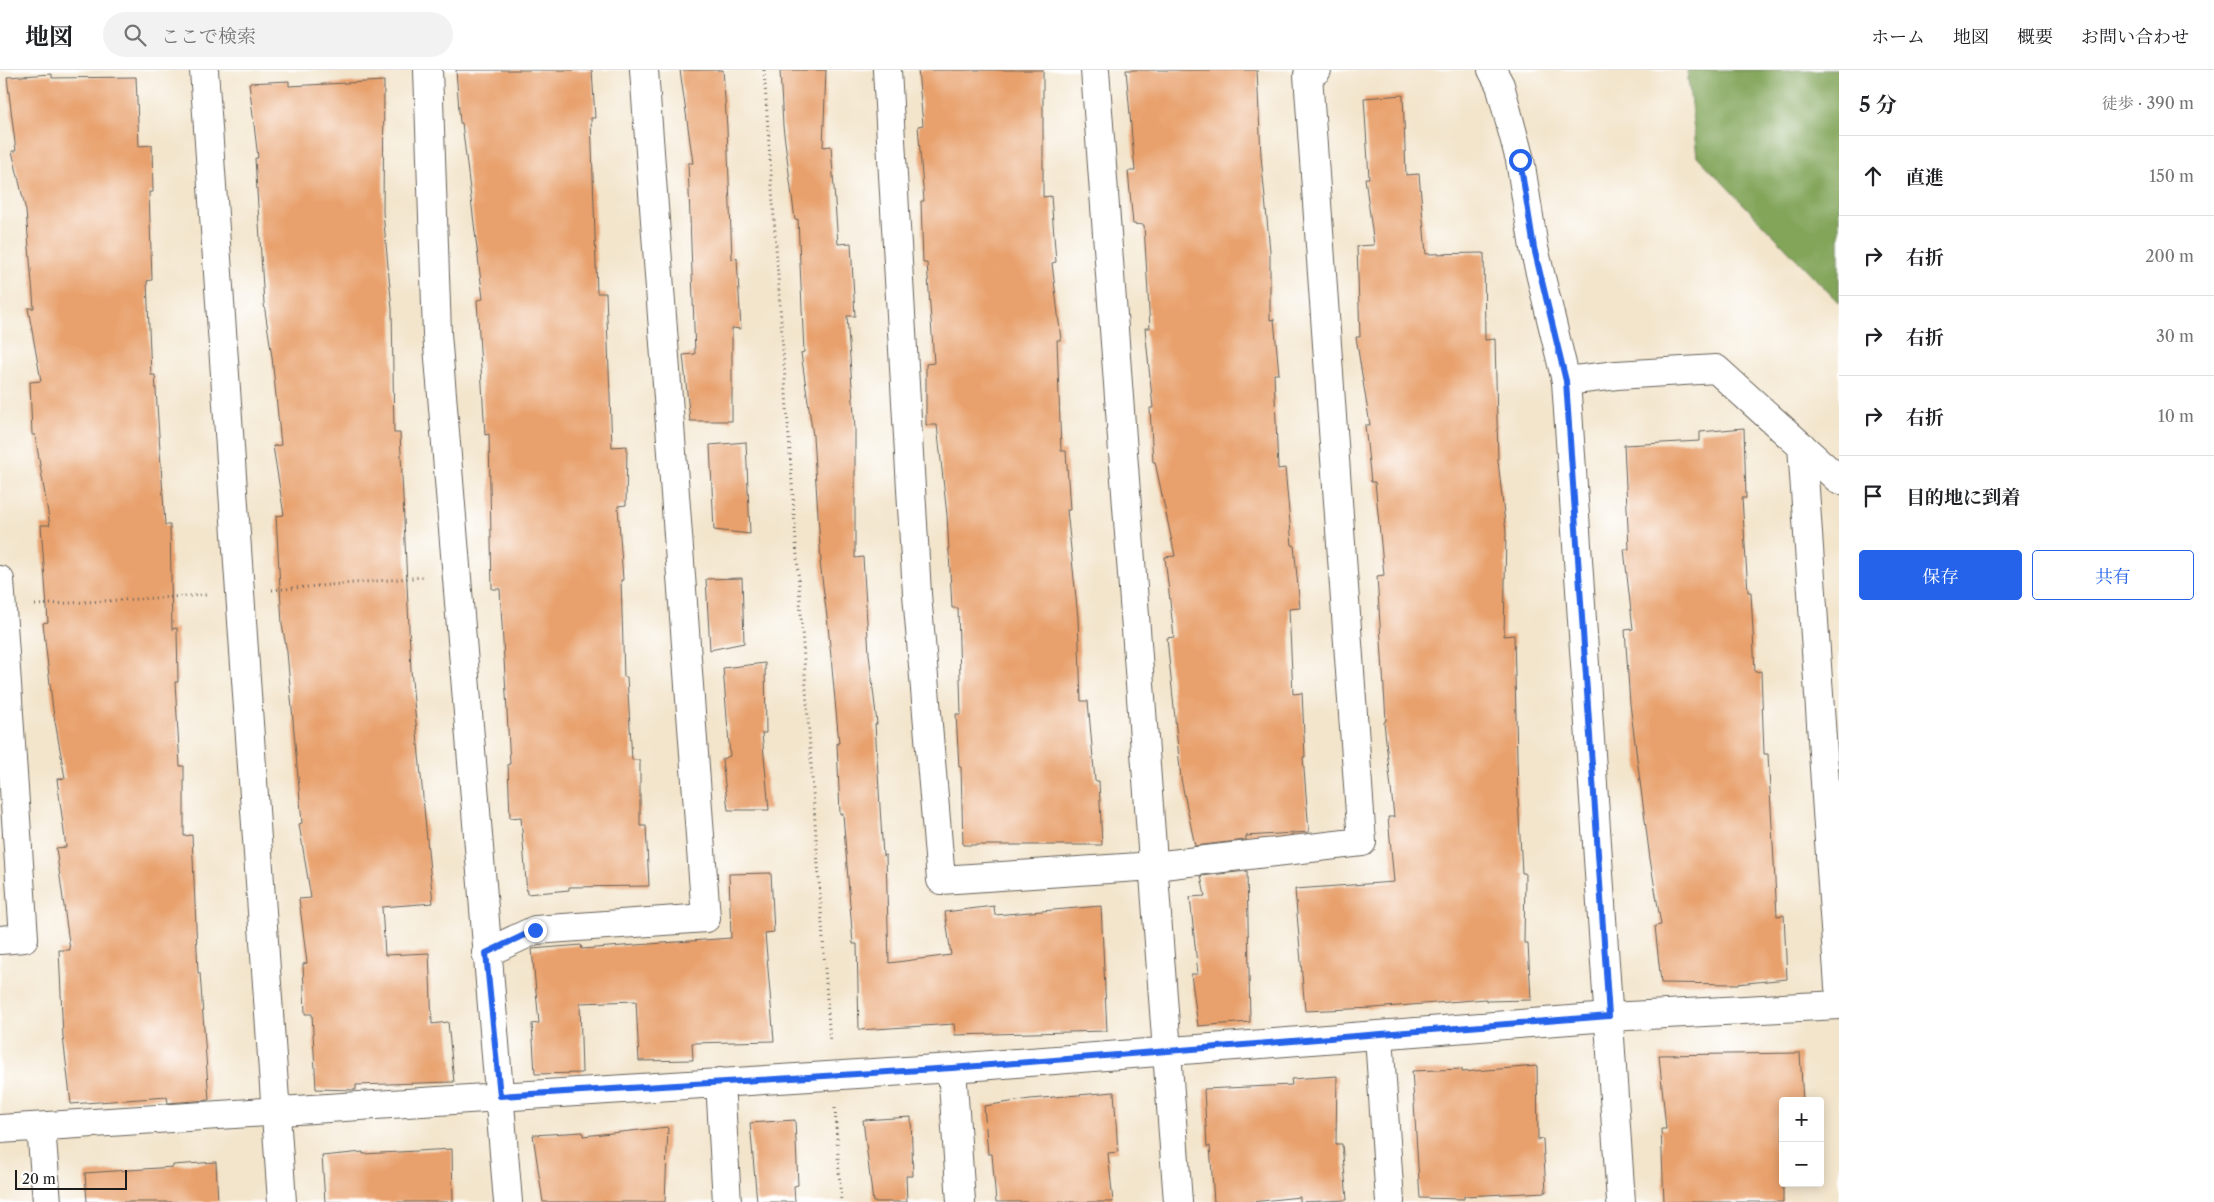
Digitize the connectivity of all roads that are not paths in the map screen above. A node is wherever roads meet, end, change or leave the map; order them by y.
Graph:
1 (204, 70) edge
2 (428, 70) edge
3 (644, 70) edge
4 (887, 70) edge
5 (1095, 70) edge
6 (1317, 70) edge
7 (1492, 70) edge
8 (1566, 381) junction
9 (1802, 446) junction
10 (1839, 480) edge
11 (0, 580) edge
12 (1154, 866) junction
13 (0, 940) edge
14 (486, 953) junction
15 (1839, 987) edge
16 (1839, 1005) edge
17 (1609, 1016) junction
18 (1379, 1036) junction
19 (1168, 1050) junction
20 (952, 1068) junction
21 (720, 1082) junction
22 (500, 1096) junction
23 (276, 1110) junction
24 (41, 1127) junction
25 (0, 1129) edge
26 (47, 1202) edge
27 (282, 1202) edge
28 (508, 1202) edge
29 (727, 1202) edge
30 (961, 1202) edge
31 (1178, 1202) edge
32 (1390, 1202) edge
33 (1622, 1202) edge

1 - 23 street
2 - 14 street
3 - 14 street
4 - 12 street
5 - 12 street
6 - 12 street
7 - 8 street
8 - 9 street
8 - 17 street
9 - 10 street
9 - 15 street
11 - 13 street
12 - 19 street
14 - 22 street
16 - 17 street
17 - 18 street
17 - 33 street
18 - 19 street
18 - 32 street
19 - 20 street
19 - 31 street
20 - 21 street
20 - 30 street
21 - 22 street
21 - 29 street
22 - 23 street
22 - 28 street
23 - 24 street
23 - 27 street
24 - 25 street
24 - 26 street

